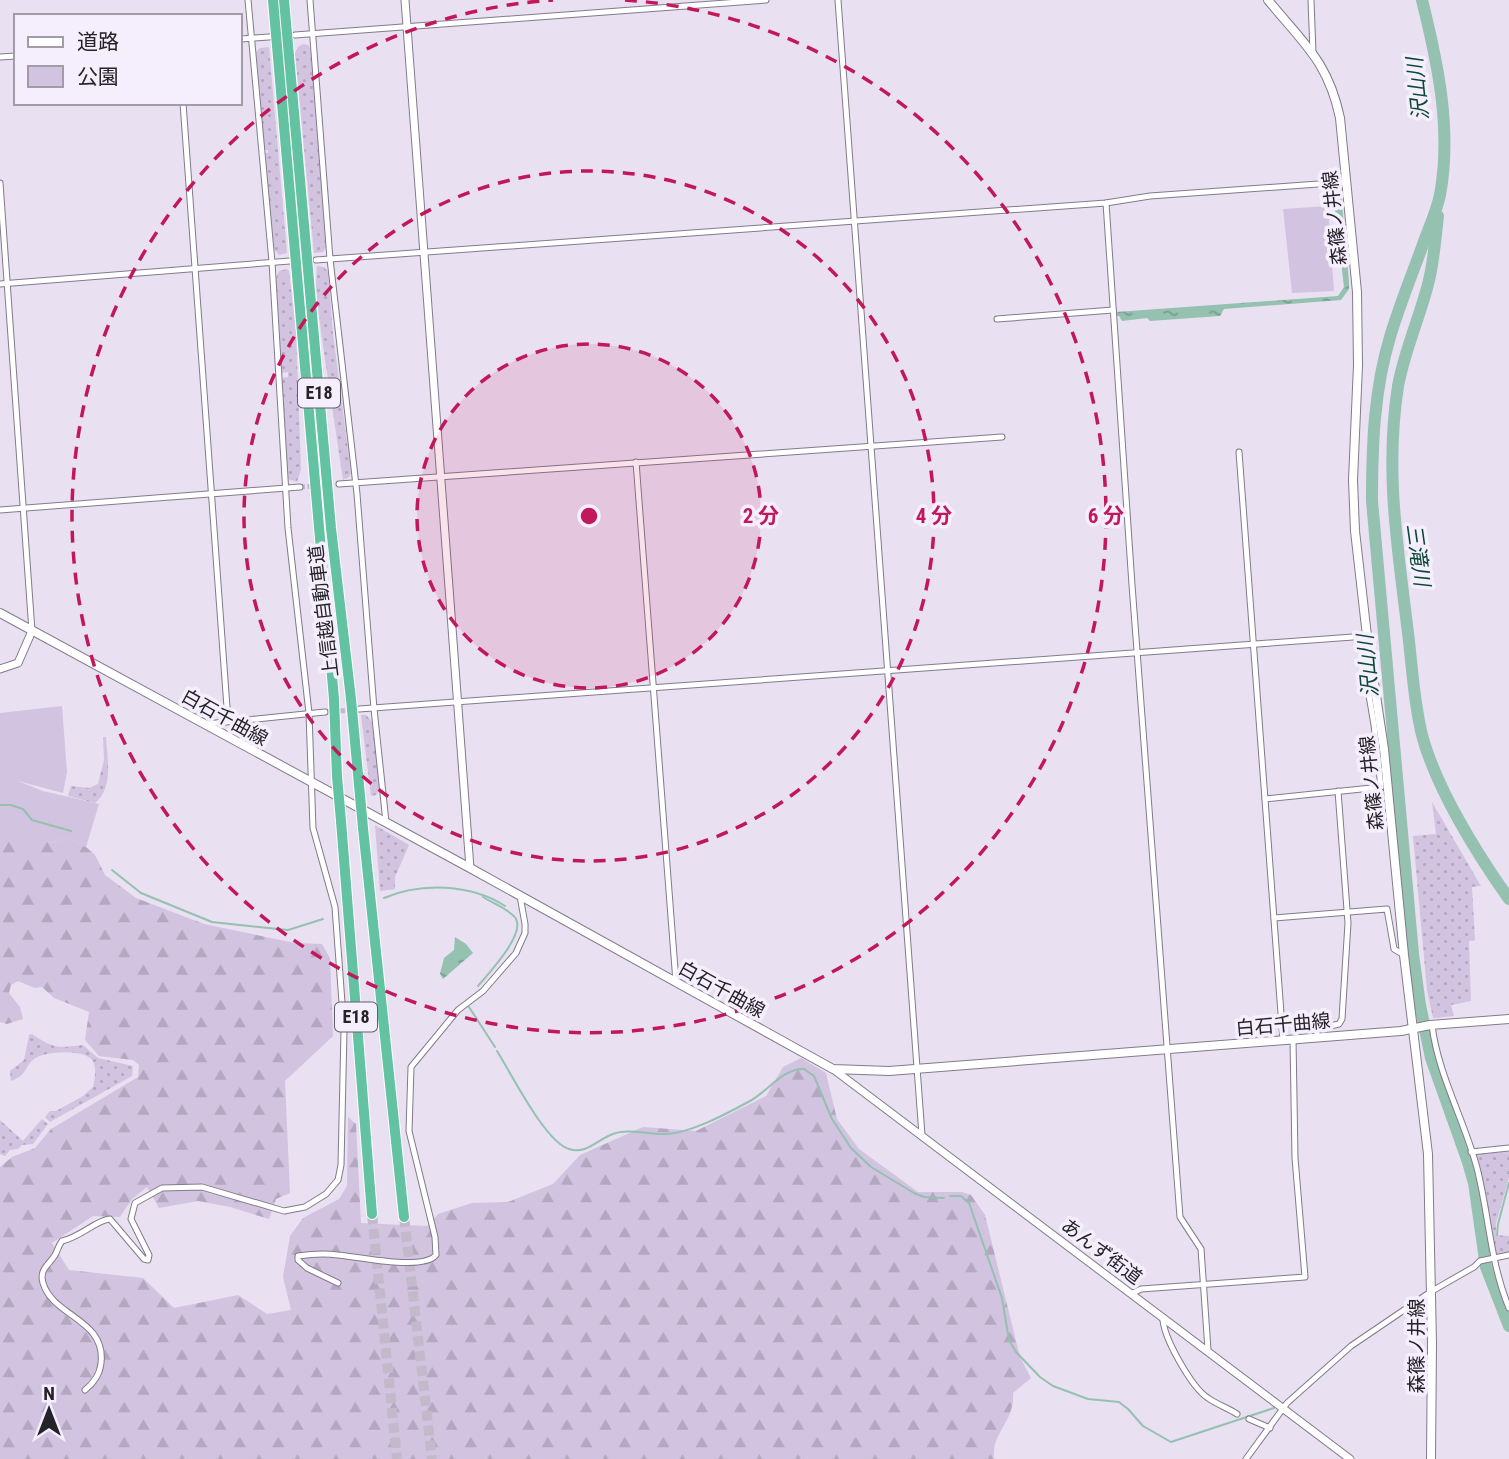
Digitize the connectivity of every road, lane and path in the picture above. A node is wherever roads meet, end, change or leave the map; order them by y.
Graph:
1 (248, 0) edge
2 (273, 0) edge
3 (284, 0) edge
4 (310, 0) edge
5 (405, 0) edge
6 (637, 0) edge
7 (765, 0) edge
8 (838, 0) edge
9 (1268, 0) edge
10 (1311, 0) edge
11 (638, 10) junction
12 (407, 27) junction
13 (313, 34) junction
14 (295, 35) dead end
15 (269, 37) dead end
16 (252, 38) junction
17 (242, 39) edge
18 (1313, 53) junction
19 (183, 105) edge
20 (1346, 182) junction
21 (0, 183) edge
22 (1106, 203) junction
23 (855, 221) junction
24 (424, 253) junction
25 (330, 259) junction
26 (316, 260) dead end
27 (290, 261) dead end
28 (272, 262) junction
29 (196, 269) junction
30 (4, 284) edge
31 (1113, 310) junction
32 (997, 319) dead end
33 (1002, 437) dead end
34 (872, 446) junction
35 (1239, 452) dead end
36 (636, 462) junction
37 (440, 476) junction
38 (354, 483) junction
39 (340, 484) dead end
40 (300, 487) tunnel mouth
41 (285, 489) junction
42 (212, 495) junction
43 (24, 508) junction
44 (0, 510) edge
45 (0, 613) edge
46 (32, 631) junction
47 (1363, 636) junction
48 (1254, 644) junction
49 (1138, 653) junction
50 (0, 669) edge
51 (888, 671) junction
52 (653, 688) junction
53 (458, 703) junction
54 (359, 709) tunnel mouth
55 (374, 709) junction
56 (325, 712) tunnel mouth
57 (309, 713) junction
58 (228, 721) junction
59 (204, 724) junction
60 (312, 783) junction
61 (1338, 791) junction
62 (1265, 799) junction
63 (386, 822) junction
64 (470, 868) junction
65 (520, 896) junction
66 (1345, 913) junction
67 (1274, 918) junction
68 (1404, 955) junction
69 (676, 982) junction
70 (1509, 1019) edge
71 (1431, 1025) junction
72 (1415, 1027) junction
73 (1317, 1037) junction
74 (1293, 1039) junction
75 (1283, 1040) junction
76 (1167, 1050) junction
77 (833, 1069) junction
78 (918, 1069) junction
79 (922, 1135) junction
80 (1509, 1148) edge
81 (1471, 1152) junction
82 (372, 1214) tunnel mouth
83 (404, 1217) tunnel mouth
84 (1509, 1255) edge
85 (1492, 1259) junction
86 (338, 1283) dead end
87 (1204, 1283) junction
88 (1432, 1291) junction
89 (1133, 1293) junction
90 (1509, 1308) edge
91 (1163, 1317) junction
92 (1208, 1350) junction
93 (85, 1390) dead end
94 (1284, 1408) junction
95 (1237, 1414) dead end
96 (1249, 1419) dead end
97 (1270, 1428) junction
98 (1246, 1459) edge
99 (1350, 1459) edge
100 (1431, 1459) edge

1 - 16 street
2 - 82 highway, 上信越自動車道 / E18, bridge
3 - 83 highway, 上信越自動車道 / E18, bridge
4 - 13 street
5 - 12 street
6 - 11 street
7 - 11 street
8 - 23 street
9 - 18 main road, 森篠ノ井線
10 - 18 street
11 - 12 street
12 - 13 street
12 - 24 street
13 - 14 street
13 - 25 street
15 - 16 street
16 - 17 street
16 - 28 street
18 - 20 main road, 森篠ノ井線
19 - 29 street
20 - 22 street
20 - 47 main road, 森篠ノ井線
21 - 30 street
22 - 23 street
22 - 31 street
23 - 24 street
23 - 34 street
24 - 25 street
24 - 37 street
25 - 26 street
25 - 38 street
27 - 28 street
28 - 29 street
28 - 41 street
29 - 30 street
29 - 42 street
30 - 43 street
31 - 32 street
31 - 49 street
33 - 34 street
34 - 36 street
34 - 51 street
35 - 48 street
36 - 37 street
36 - 52 street
37 - 38 street
37 - 53 street
38 - 39 street
38 - 55 street
40 - 41 street
41 - 42 street
41 - 57 street
42 - 43 street
42 - 58 street
43 - 44 street
43 - 46 street
45 - 46 main road, 白石千曲線
46 - 50 street
46 - 59 main road, 白石千曲線
47 - 48 street
47 - 61 street
47 - 68 main road, 森篠ノ井線
48 - 49 street
48 - 62 street
49 - 51 street
49 - 76 street
51 - 52 street
51 - 78 street
52 - 53 street
52 - 69 street
53 - 55 street
53 - 64 street
54 - 55 street
55 - 63 street
56 - 57 street
57 - 58 street
57 - 60 street
58 - 59 street
59 - 60 main road, 白石千曲線
60 - 63 main road, 白石千曲線
60 - 93 street
61 - 62 street
61 - 66 street
62 - 67 street
63 - 64 main road, 白石千曲線
64 - 65 main road, 白石千曲線
65 - 69 main road, 白石千曲線
65 - 86 street
66 - 67 street
66 - 68 street
66 - 73 street
67 - 75 street
68 - 72 main road, 森篠ノ井線
69 - 77 main road, 白石千曲線
70 - 71 main road, 白石千曲線
71 - 72 main road, 白石千曲線
71 - 81 street
72 - 73 main road, 白石千曲線
72 - 88 main road, 森篠ノ井線
73 - 74 main road, 白石千曲線
74 - 75 main road, 白石千曲線
74 - 87 street
75 - 76 main road, 白石千曲線
76 - 78 main road, 白石千曲線
76 - 87 street
77 - 78 main road, 白石千曲線
77 - 79 street, あんず街道
78 - 79 street
79 - 89 street, あんず街道
80 - 81 street
81 - 85 street
84 - 85 street
85 - 88 street
85 - 90 street
87 - 89 street
87 - 92 street
88 - 94 street
88 - 100 main road, 森篠ノ井線
89 - 91 street, あんず街道
91 - 92 street, あんず街道
91 - 95 street
92 - 94 street, あんず街道
94 - 97 street
94 - 99 street, あんず街道
96 - 97 street
97 - 98 street

